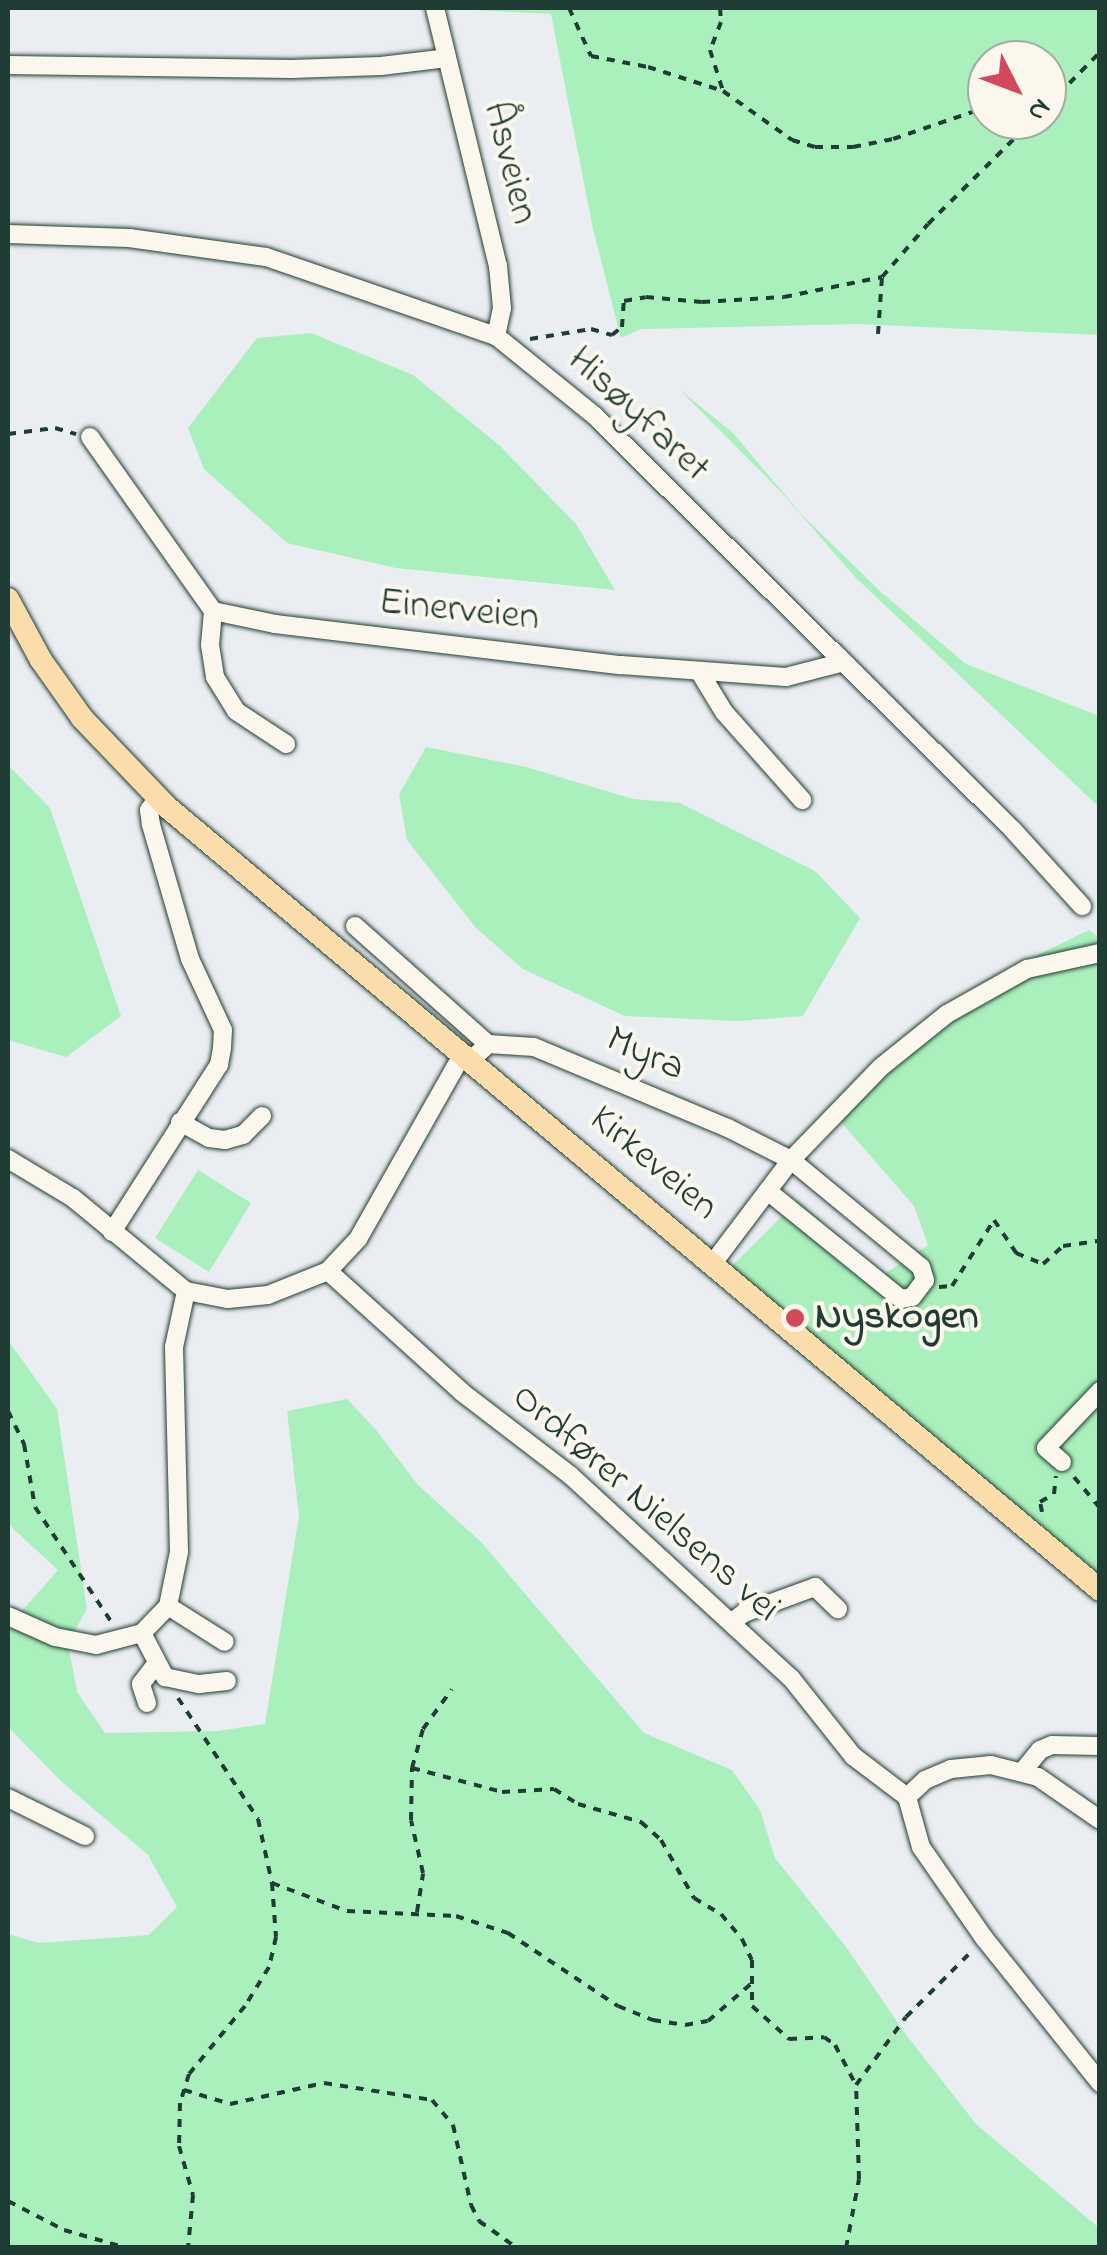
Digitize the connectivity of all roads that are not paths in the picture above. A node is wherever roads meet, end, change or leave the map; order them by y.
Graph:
1 (436, 8) edge
2 (447, 58) junction
3 (8, 64) edge
4 (8, 234) edge
5 (504, 341) junction
6 (90, 438) road end
7 (8, 599) edge
8 (213, 611) junction
9 (840, 664) junction
10 (699, 671) junction
11 (286, 744) dead end
12 (158, 798) junction
13 (802, 800) dead end
14 (1082, 906) dead end
15 (356, 926) dead end
16 (1100, 953) edge
17 (488, 1044) junction
18 (466, 1058) junction
19 (262, 1116) dead end
20 (180, 1122) junction
21 (8, 1159) edge
22 (790, 1160) junction
23 (769, 1192) junction
24 (112, 1232) junction
25 (713, 1263) junction
26 (328, 1271) junction
27 (186, 1291) junction
28 (1100, 1390) edge
29 (1062, 1462) road end
30 (1100, 1590) edge
31 (168, 1606) junction
32 (838, 1609) dead end
33 (8, 1616) edge
34 (732, 1622) junction
35 (142, 1633) junction
36 (225, 1642) dead end
37 (161, 1670) junction
38 (226, 1681) dead end
39 (146, 1702) dead end
40 (1100, 1746) edge
41 (1022, 1771) junction
42 (907, 1797) junction
43 (8, 1798) edge
44 (1100, 1820) edge
45 (84, 1836) dead end
46 (1100, 2083) edge

1 - 2 street, Åsveien
2 - 3 street
2 - 5 street, Åsveien
4 - 5 street, Hisøyfaret
5 - 9 street, Hisøyfaret
6 - 8 street
7 - 12 main road, Kirkeveien
8 - 10 street, Einerveien
8 - 11 street
9 - 10 street, Einerveien
9 - 14 street, Hisøyfaret
10 - 13 street
12 - 18 main road, Kirkeveien
12 - 20 street
15 - 17 street
16 - 22 street
17 - 18 street
17 - 22 street, Myra
18 - 25 main road, Kirkeveien
18 - 26 street
19 - 20 street
20 - 24 street
21 - 24 street
22 - 23 street
22 - 23 street, Myra
23 - 25 street
24 - 27 street
25 - 30 main road, Kirkeveien
26 - 27 street
26 - 34 street, Ordfører Nielsens vei
27 - 31 street
28 - 29 street
31 - 35 street
31 - 36 street
32 - 34 street
33 - 35 street
34 - 42 street, Ordfører Nielsens vei
35 - 37 street
37 - 38 street
37 - 39 street
40 - 41 street
41 - 42 street
41 - 44 street
42 - 46 street
43 - 45 street

